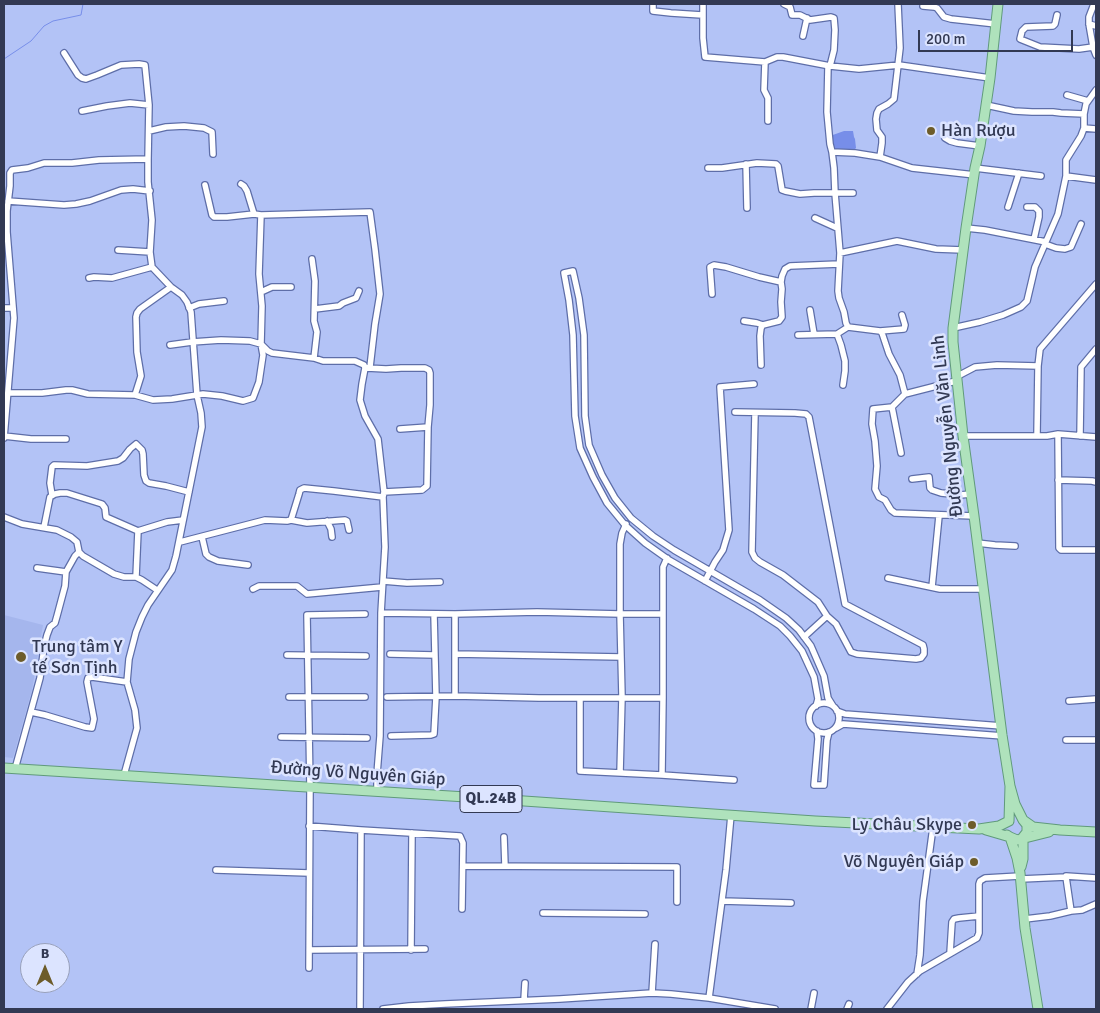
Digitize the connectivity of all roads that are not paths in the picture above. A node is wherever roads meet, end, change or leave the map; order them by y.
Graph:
1 (653, 4) edge
2 (702, 4) edge
3 (784, 4) edge
4 (898, 4) edge
5 (941, 4) edge
6 (998, 4) edge
7 (1094, 4) edge
8 (923, 6) dead end
9 (942, 14) junction
10 (1057, 14) dead end
11 (702, 15) junction
12 (806, 18) junction
13 (996, 24) junction
14 (1089, 24) junction
15 (1096, 26) edge
16 (803, 36) dead end
17 (1093, 47) junction
18 (64, 53) dead end
19 (1096, 55) edge
20 (765, 62) junction
21 (899, 65) junction
22 (829, 66) junction
23 (990, 78) junction
24 (1096, 92) edge
25 (1067, 94) dead end
26 (1088, 101) junction
27 (149, 105) junction
28 (986, 105) junction
29 (82, 111) dead end
30 (1084, 114) junction
31 (768, 121) dead end
32 (1084, 128) junction
33 (1096, 129) edge
34 (149, 132) junction
35 (945, 138) dead end
36 (980, 146) junction
37 (832, 152) junction
38 (213, 154) dead end
39 (880, 157) junction
40 (148, 159) junction
41 (746, 164) junction
42 (708, 168) dead end
43 (975, 171) junction
44 (1019, 173) junction
45 (1041, 176) dead end
46 (1066, 176) junction
47 (1096, 180) edge
48 (241, 184) dead end
49 (205, 185) dead end
50 (150, 191) junction
51 (834, 193) junction
52 (853, 193) dead end
53 (8, 201) junction
54 (1008, 207) dead end
55 (1027, 207) dead end
56 (747, 208) dead end
57 (254, 214) junction
58 (261, 215) junction
59 (815, 218) dead end
60 (1081, 224) dead end
61 (837, 228) junction
62 (966, 228) junction
63 (1034, 239) junction
64 (1046, 243) junction
65 (118, 250) dead end
66 (963, 250) junction
67 (150, 252) junction
68 (840, 253) junction
69 (312, 259) dead end
70 (839, 264) junction
71 (152, 268) junction
72 (89, 278) dead end
73 (781, 282) junction
74 (1096, 284) edge
75 (171, 287) junction
76 (291, 287) dead end
77 (359, 291) dead end
78 (261, 292) junction
79 (712, 294) dead end
80 (224, 300) dead end
81 (4, 308) edge
82 (13, 308) junction
83 (189, 308) junction
84 (315, 309) junction
85 (810, 310) dead end
86 (902, 315) dead end
87 (744, 322) dead end
88 (763, 325) junction
89 (848, 328) junction
90 (953, 328) junction
91 (880, 331) junction
92 (814, 334) junction
93 (837, 334) junction
94 (798, 335) dead end
95 (192, 342) junction
96 (261, 344) junction
97 (170, 345) dead end
98 (1096, 349) edge
99 (314, 358) junction
100 (762, 365) dead end
101 (1038, 366) junction
102 (368, 368) junction
103 (956, 379) junction
104 (754, 384) dead end
105 (843, 385) dead end
106 (7, 389) edge
107 (905, 394) junction
108 (135, 395) junction
109 (197, 395) junction
110 (892, 406) junction
111 (735, 412) dead end
112 (755, 413) junction
113 (428, 427) junction
114 (400, 428) dead end
115 (1058, 434) junction
116 (1037, 435) junction
117 (963, 436) junction
118 (1080, 436) junction
119 (4, 437) edge
120 (1096, 437) edge
121 (66, 439) dead end
122 (901, 453) dead end
123 (912, 479) dead end
124 (1058, 480) junction
125 (1096, 482) edge
126 (189, 492) junction
127 (383, 494) junction
128 (971, 494) junction
129 (52, 495) junction
130 (939, 516) junction
131 (974, 516) junction
132 (4, 517) edge
133 (631, 518) junction
134 (183, 520) junction
135 (291, 520) junction
136 (327, 521) junction
137 (624, 525) junction
138 (44, 527) junction
139 (349, 530) dead end
140 (138, 531) junction
141 (202, 537) junction
142 (332, 537) dead end
143 (180, 542) junction
144 (978, 543) junction
145 (1015, 546) dead end
146 (1096, 550) edge
147 (79, 552) junction
148 (667, 558) junction
149 (248, 565) dead end
150 (37, 568) dead end
151 (710, 571) junction
152 (66, 572) junction
153 (136, 577) junction
154 (888, 578) dead end
155 (705, 580) junction
156 (440, 582) dead end
157 (383, 584) junction
158 (932, 587) junction
159 (253, 589) dead end
160 (983, 589) junction
161 (157, 590) junction
162 (381, 613) junction
163 (365, 614) dead end
164 (434, 614) junction
165 (455, 614) junction
166 (620, 614) junction
167 (663, 614) junction
168 (827, 616) junction
169 (792, 624) junction
170 (784, 630) junction
171 (804, 637) junction
172 (390, 654) dead end
173 (456, 654) junction
174 (287, 655) dead end
175 (308, 655) junction
176 (435, 655) junction
177 (366, 656) dead end
178 (621, 658) junction
179 (127, 682) junction
180 (436, 696) junction
181 (456, 696) junction
182 (289, 697) dead end
183 (308, 697) junction
184 (365, 697) dead end
185 (387, 697) dead end
186 (580, 698) junction
187 (622, 698) junction
188 (664, 698) junction
189 (1096, 699) edge
190 (1069, 701) dead end
191 (816, 706) junction
192 (835, 708) junction
193 (31, 712) junction
194 (946, 721) junction
195 (1002, 726) junction
196 (836, 728) junction
197 (817, 731) junction
198 (829, 732) junction
199 (944, 732) junction
200 (390, 736) dead end
201 (1003, 736) junction
202 (280, 737) dead end
203 (309, 737) junction
204 (367, 738) dead end
205 (1066, 740) dead end
206 (1096, 740) edge
207 (4, 768) edge
208 (15, 768) junction
209 (620, 773) junction
210 (124, 775) junction
211 (662, 776) junction
212 (734, 780) dead end
213 (1010, 786) junction
214 (310, 787) junction
215 (377, 791) junction
216 (731, 815) junction
217 (1024, 820) junction
218 (1009, 821) junction
219 (310, 826) junction
220 (933, 827) junction
221 (979, 829) junction
222 (361, 830) junction
223 (1060, 830) junction
224 (1096, 832) edge
225 (412, 833) junction
226 (504, 837) dead end
227 (1010, 837) junction
228 (1023, 837) junction
229 (462, 866) junction
230 (504, 866) junction
231 (216, 870) dead end
232 (309, 873) junction
233 (1020, 876) junction
234 (1066, 877) junction
235 (1096, 878) edge
236 (722, 901) junction
237 (677, 902) dead end
238 (791, 903) dead end
239 (1096, 904) edge
240 (462, 908) dead end
241 (1071, 911) junction
242 (544, 913) dead end
243 (645, 914) dead end
244 (979, 916) junction
245 (1025, 923) junction
246 (654, 944) dead end
247 (425, 949) dead end
248 (309, 950) junction
249 (360, 950) junction
250 (411, 950) junction
251 (950, 953) junction
252 (309, 968) dead end
253 (917, 974) junction
254 (525, 983) dead end
255 (652, 993) junction
256 (814, 993) dead end
257 (709, 998) junction
258 (524, 1000) junction
259 (360, 1009) edge
260 (383, 1009) edge
261 (775, 1009) edge
262 (810, 1009) edge
263 (887, 1009) edge
264 (1038, 1009) edge

1 - 11 street
2 - 11 street
3 - 12 street
4 - 21 street
5 - 9 street
6 - 13 main road, Đường Nguyễn Văn Linh
7 - 14 street
8 - 9 street
9 - 13 street
10 - 17 street
11 - 20 street
12 - 16 street
12 - 22 street
13 - 23 main road, Đường Nguyễn Văn Linh
14 - 15 street
14 - 17 street
17 - 19 street
18 - 27 street
20 - 22 street
20 - 31 street
21 - 22 street
21 - 23 street
21 - 39 street
22 - 37 street
23 - 28 main road, Đường Nguyễn Văn Linh
24 - 26 street
25 - 26 street
26 - 30 street
27 - 29 street
27 - 34 street
28 - 30 street
28 - 36 main road, Đường Nguyễn Văn Linh
30 - 32 street
32 - 33 street
32 - 46 street
34 - 38 street
34 - 40 street
35 - 36 street
36 - 43 main road, Đường Nguyễn Văn Linh
37 - 39 street
37 - 51 street
39 - 43 street
40 - 50 street
40 - 53 street
41 - 42 street
41 - 51 street
41 - 56 street
43 - 44 street
43 - 62 main road, Đường Nguyễn Văn Linh
44 - 45 street
44 - 54 street
46 - 47 street
46 - 64 street
48 - 57 street
49 - 57 street
50 - 53 street
50 - 67 street
51 - 52 street
51 - 61 street
53 - 82 street
55 - 63 street
57 - 58 street
58 - 78 street
58 - 102 street
59 - 61 street
60 - 64 street
61 - 68 street
62 - 63 street
62 - 66 main road, Đường Nguyễn Văn Linh
63 - 64 street
64 - 90 street
65 - 67 street
66 - 68 street
66 - 90 main road, Đường Nguyễn Văn Linh
67 - 71 street
68 - 70 street
69 - 84 street
70 - 73 street
70 - 89 street
71 - 72 street
71 - 75 street
73 - 79 street
73 - 88 street
74 - 101 street
75 - 83 street
75 - 108 street
76 - 78 street
77 - 84 street
78 - 96 street
80 - 83 street
81 - 82 street
82 - 106 street
83 - 95 street
84 - 99 street
85 - 92 street
86 - 91 street
87 - 88 street
88 - 100 street
89 - 91 street
89 - 93 street
90 - 103 main road, Đường Nguyễn Văn Linh
91 - 107 street
92 - 93 street
92 - 94 street
93 - 105 street
95 - 96 street
95 - 97 street
95 - 109 street
96 - 99 street
96 - 109 street
98 - 118 street
99 - 102 street
101 - 103 street
101 - 116 street
102 - 113 street
102 - 127 street
103 - 107 street
103 - 117 main road, Đường Nguyễn Văn Linh
104 - 151 street
106 - 108 street
106 - 119 street
107 - 110 street
108 - 109 street
109 - 126 street
110 - 122 street
110 - 130 street
111 - 112 street
112 - 168 street
112 - 168 street
113 - 114 street
113 - 127 street
115 - 116 street
115 - 118 street
115 - 124 street
116 - 117 street
117 - 128 main road, Đường Nguyễn Văn Linh
118 - 120 street
119 - 121 street
123 - 128 street
124 - 125 street
124 - 146 street
126 - 129 street
126 - 134 street
127 - 135 street
127 - 157 street
128 - 131 main road, Đường Nguyễn Văn Linh
129 - 138 street
129 - 140 street
130 - 131 street
130 - 158 street
131 - 144 main road, Đường Nguyễn Văn Linh
132 - 138 street
133 - 137 street
133 - 137 street
133 - 151 street
134 - 140 street
134 - 143 street
135 - 136 street
135 - 141 street
136 - 139 street
136 - 142 street
137 - 148 street
137 - 166 street
138 - 147 street
140 - 153 street
141 - 143 street
141 - 149 street
143 - 161 street
144 - 145 street
144 - 160 main road, Đường Nguyễn Văn Linh
147 - 152 street
147 - 153 street
148 - 155 street
148 - 167 street
150 - 152 street
151 - 155 street
151 - 169 street
152 - 193 street
153 - 161 street
154 - 158 street
155 - 170 street
156 - 157 street
157 - 159 street
157 - 162 street
158 - 160 street
160 - 195 main road, Đường Nguyễn Văn Linh
161 - 179 street
162 - 164 street
162 - 215 street
163 - 175 street
164 - 165 street
164 - 176 street
165 - 166 street
165 - 173 street
166 - 167 street
166 - 178 street
167 - 188 street
168 - 171 street
169 - 170 street
169 - 171 street
170 - 191 street
171 - 192 street
172 - 176 street
173 - 178 street
173 - 181 street
174 - 175 street
175 - 177 street
175 - 183 street
176 - 180 street
178 - 187 street
179 - 193 street
179 - 210 street
180 - 181 street
180 - 185 street
180 - 200 street
181 - 186 street
182 - 183 street
183 - 184 street
183 - 203 street
186 - 187 street
186 - 209 street
187 - 188 street
187 - 209 street
188 - 211 street
189 - 190 street
191 - 192 street
191 - 197 street
192 - 194 street
192 - 196 street
193 - 208 street
194 - 195 street
194 - 199 street
195 - 201 main road, Đường Nguyễn Văn Linh
196 - 198 street
196 - 199 street
197 - 198 street
197 - 198 street
199 - 201 street
201 - 213 main road, Đường Nguyễn Văn Linh
202 - 203 street
203 - 204 street
203 - 214 street
205 - 206 street
207 - 208 main road, Đường Võ Nguyên Giáp / QL.24B
208 - 210 main road, Đường Võ Nguyên Giáp / QL.24B
209 - 211 street
210 - 214 main road, Đường Võ Nguyên Giáp / QL.24B
211 - 212 street
213 - 217 main road, Đường Nguyễn Văn Linh
213 - 218 main road, Đường Nguyễn Văn Linh
214 - 215 main road, Đường Võ Nguyên Giáp / QL.24B
214 - 219 street
215 - 216 main road, Đường Võ Nguyên Giáp / QL.24B
216 - 220 main road, Đường Võ Nguyên Giáp / QL.24B
216 - 236 street
217 - 218 main road
217 - 223 main road
217 - 228 main road
218 - 221 main road, Đường Võ Nguyên Giáp
218 - 227 main road
219 - 222 street
219 - 232 street
220 - 221 main road, Đường Võ Nguyên Giáp / QL.24B
220 - 253 street
221 - 227 main road, Đường Võ Nguyên Giáp
222 - 225 street
222 - 249 street
223 - 224 main road
223 - 228 main road
225 - 229 street
225 - 250 street
226 - 230 street
227 - 228 main road
227 - 233 main road
228 - 233 main road
229 - 230 street
229 - 240 street
230 - 237 street
231 - 232 street
232 - 248 street
233 - 234 street
233 - 244 street
233 - 245 main road
234 - 235 street
234 - 241 street
236 - 238 street
236 - 257 street
239 - 241 street
241 - 245 street
242 - 243 street
244 - 251 street
244 - 251 street
245 - 264 main road
246 - 255 street
247 - 250 street
248 - 249 street
248 - 252 street
249 - 250 street
249 - 259 street
251 - 253 street
253 - 263 street
254 - 258 street
255 - 257 street
255 - 258 street
256 - 262 street
257 - 261 street
258 - 260 street

